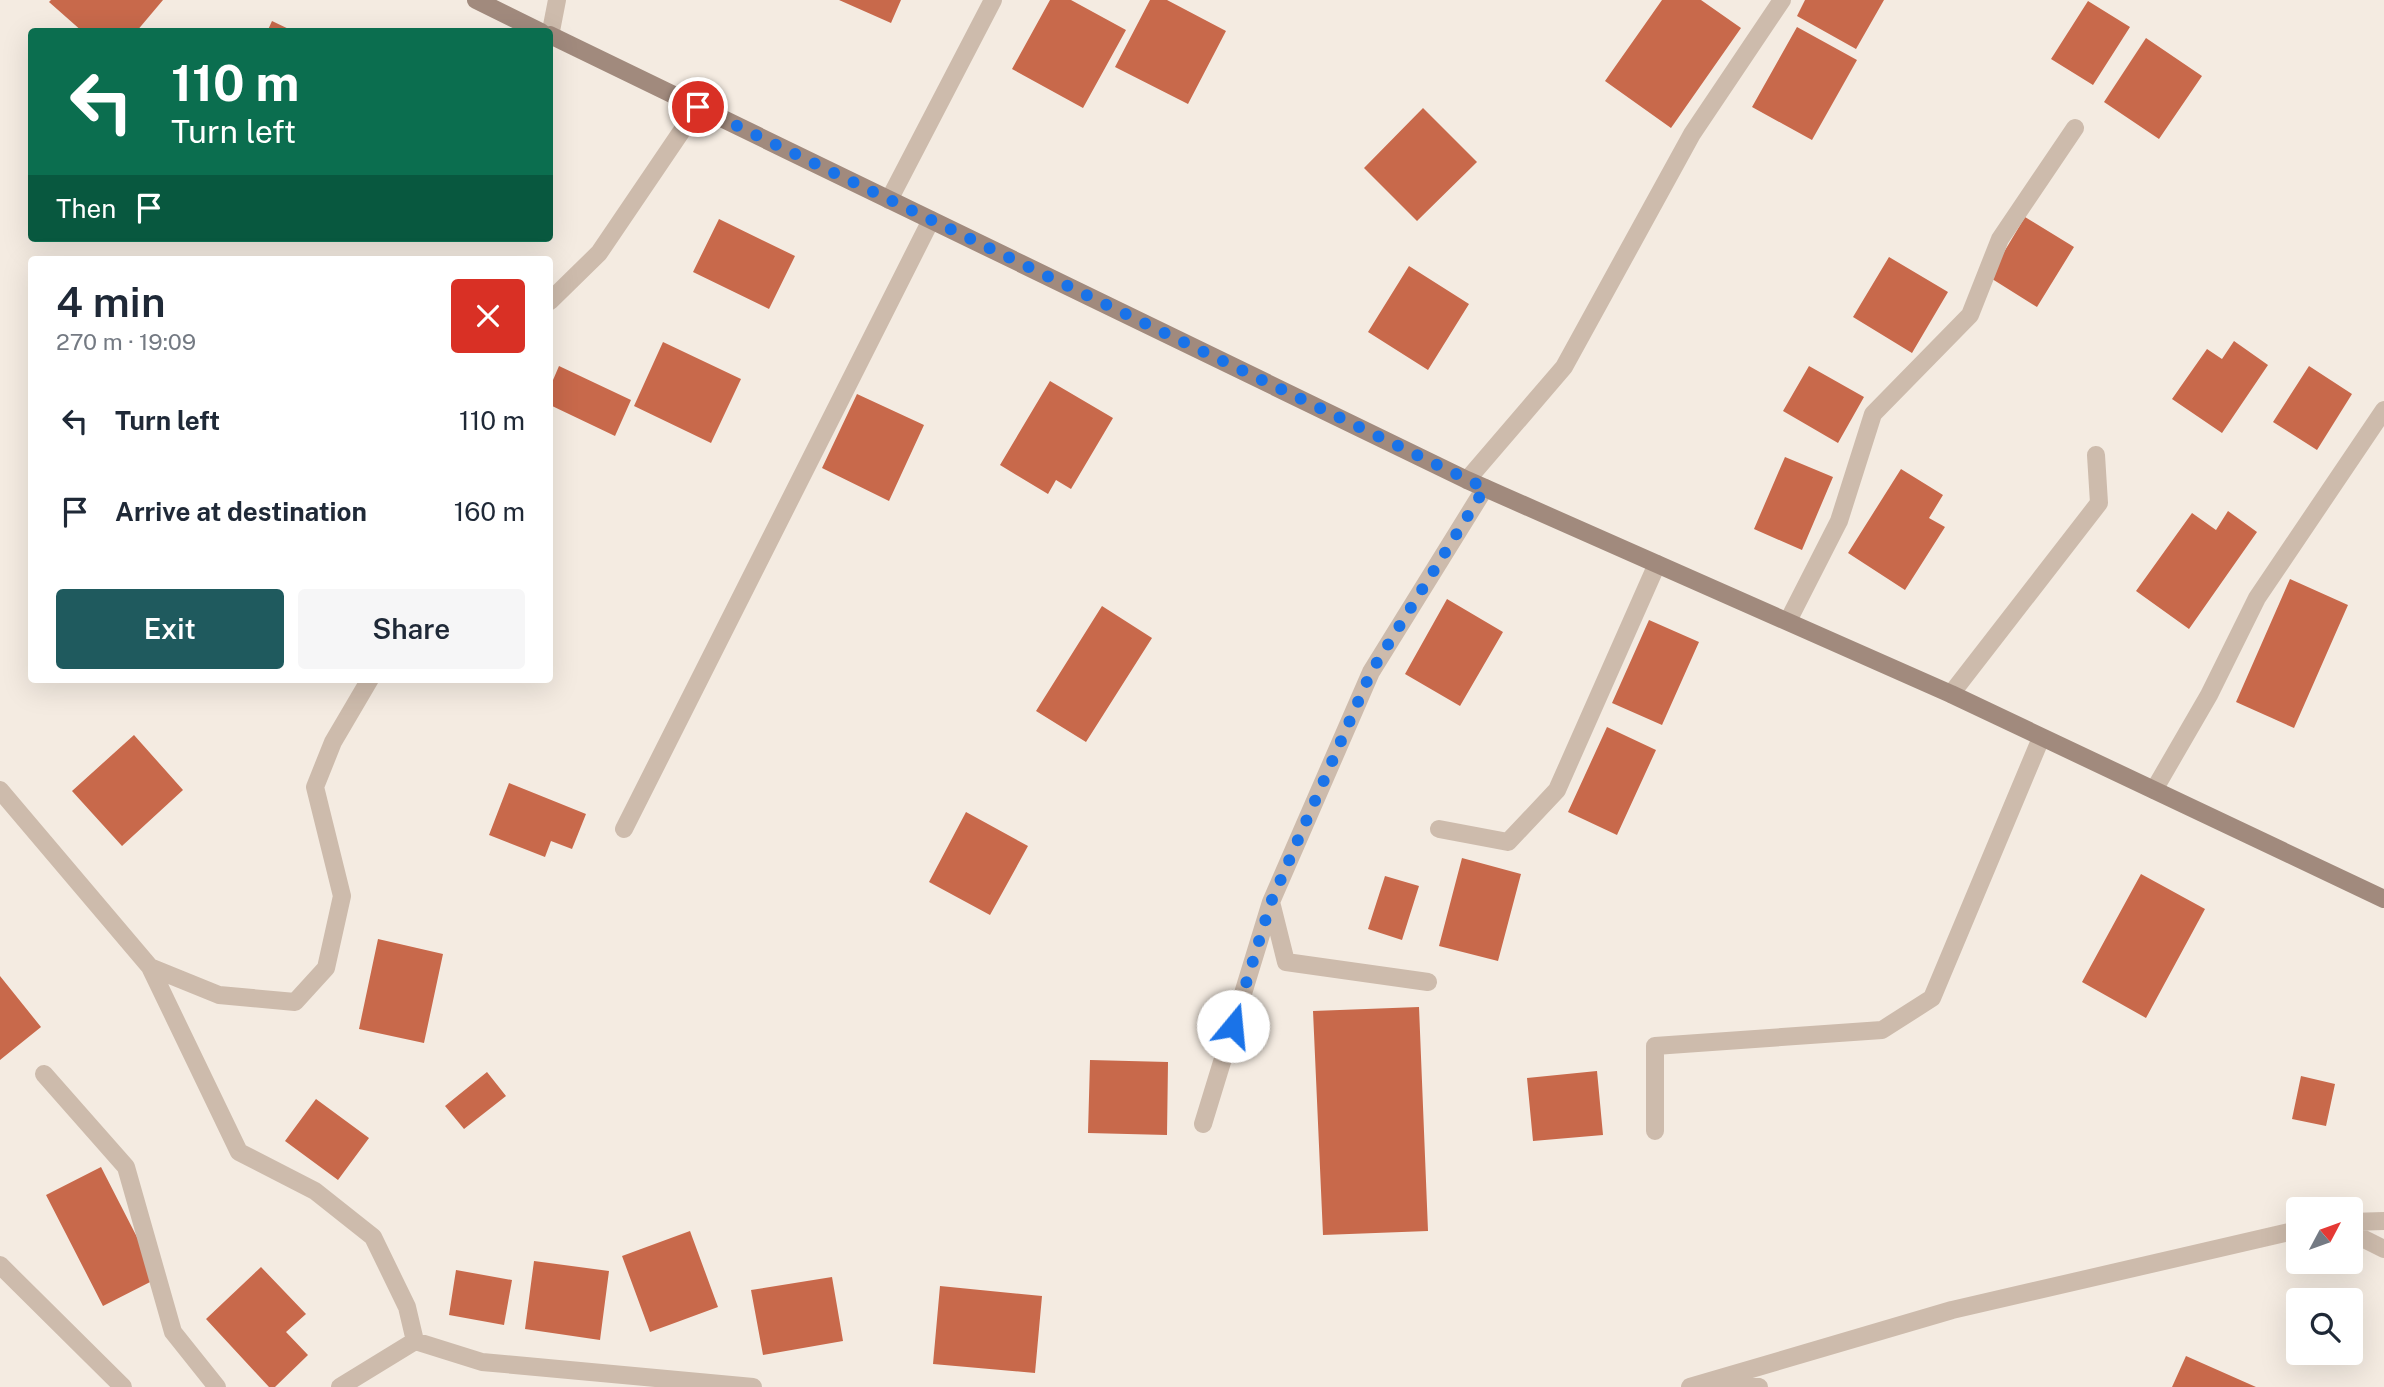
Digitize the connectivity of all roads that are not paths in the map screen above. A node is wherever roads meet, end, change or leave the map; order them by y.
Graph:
1 (476, 0) edge
2 (557, 0) edge
3 (993, 0) edge
4 (1782, 0) edge
5 (533, 28) edge
6 (552, 28) edge
7 (553, 37) edge
8 (698, 107) junction
9 (2075, 128) dead end
10 (889, 200) junction
11 (932, 220) junction
12 (553, 298) edge
13 (2384, 410) edge
14 (2096, 456) dead end
15 (1467, 480) junction
16 (1485, 488) junction
17 (1657, 564) junction
18 (1788, 621) junction
19 (368, 683) edge
20 (1951, 694) junction
21 (2041, 738) junction
22 (0, 790) edge
23 (2154, 790) junction
24 (1439, 829) dead end
25 (624, 830) dead end
26 (2383, 897) edge
27 (1271, 902) junction
28 (150, 967) junction
29 (1428, 982) dead end
30 (44, 1074) dead end
31 (1203, 1124) dead end
32 (1655, 1131) dead end
33 (2384, 1221) edge
34 (2363, 1222) edge
35 (2286, 1233) edge
36 (2363, 1238) edge
37 (2384, 1249) edge
38 (0, 1265) edge
39 (415, 1341) junction
40 (1726, 1379) junction
41 (123, 1387) edge
42 (217, 1387) edge
43 (340, 1387) edge
44 (753, 1387) edge
45 (1690, 1387) edge
46 (1759, 1387) edge

1 - 5 street
2 - 6 street
3 - 10 street
4 - 15 street
7 - 8 street
8 - 10 street
8 - 12 street
9 - 18 street
10 - 11 street
11 - 15 street
11 - 25 street
13 - 23 street
14 - 20 street
15 - 16 street
16 - 17 street
16 - 27 street
17 - 18 street
17 - 24 street
18 - 20 street
19 - 28 street
20 - 21 street
21 - 23 street
21 - 32 street
22 - 28 street
23 - 26 street
27 - 29 street
27 - 31 street
28 - 39 street
30 - 42 street
33 - 34 street
35 - 40 street
36 - 37 street
38 - 41 street
39 - 43 street
39 - 44 street
40 - 45 street
40 - 46 street

